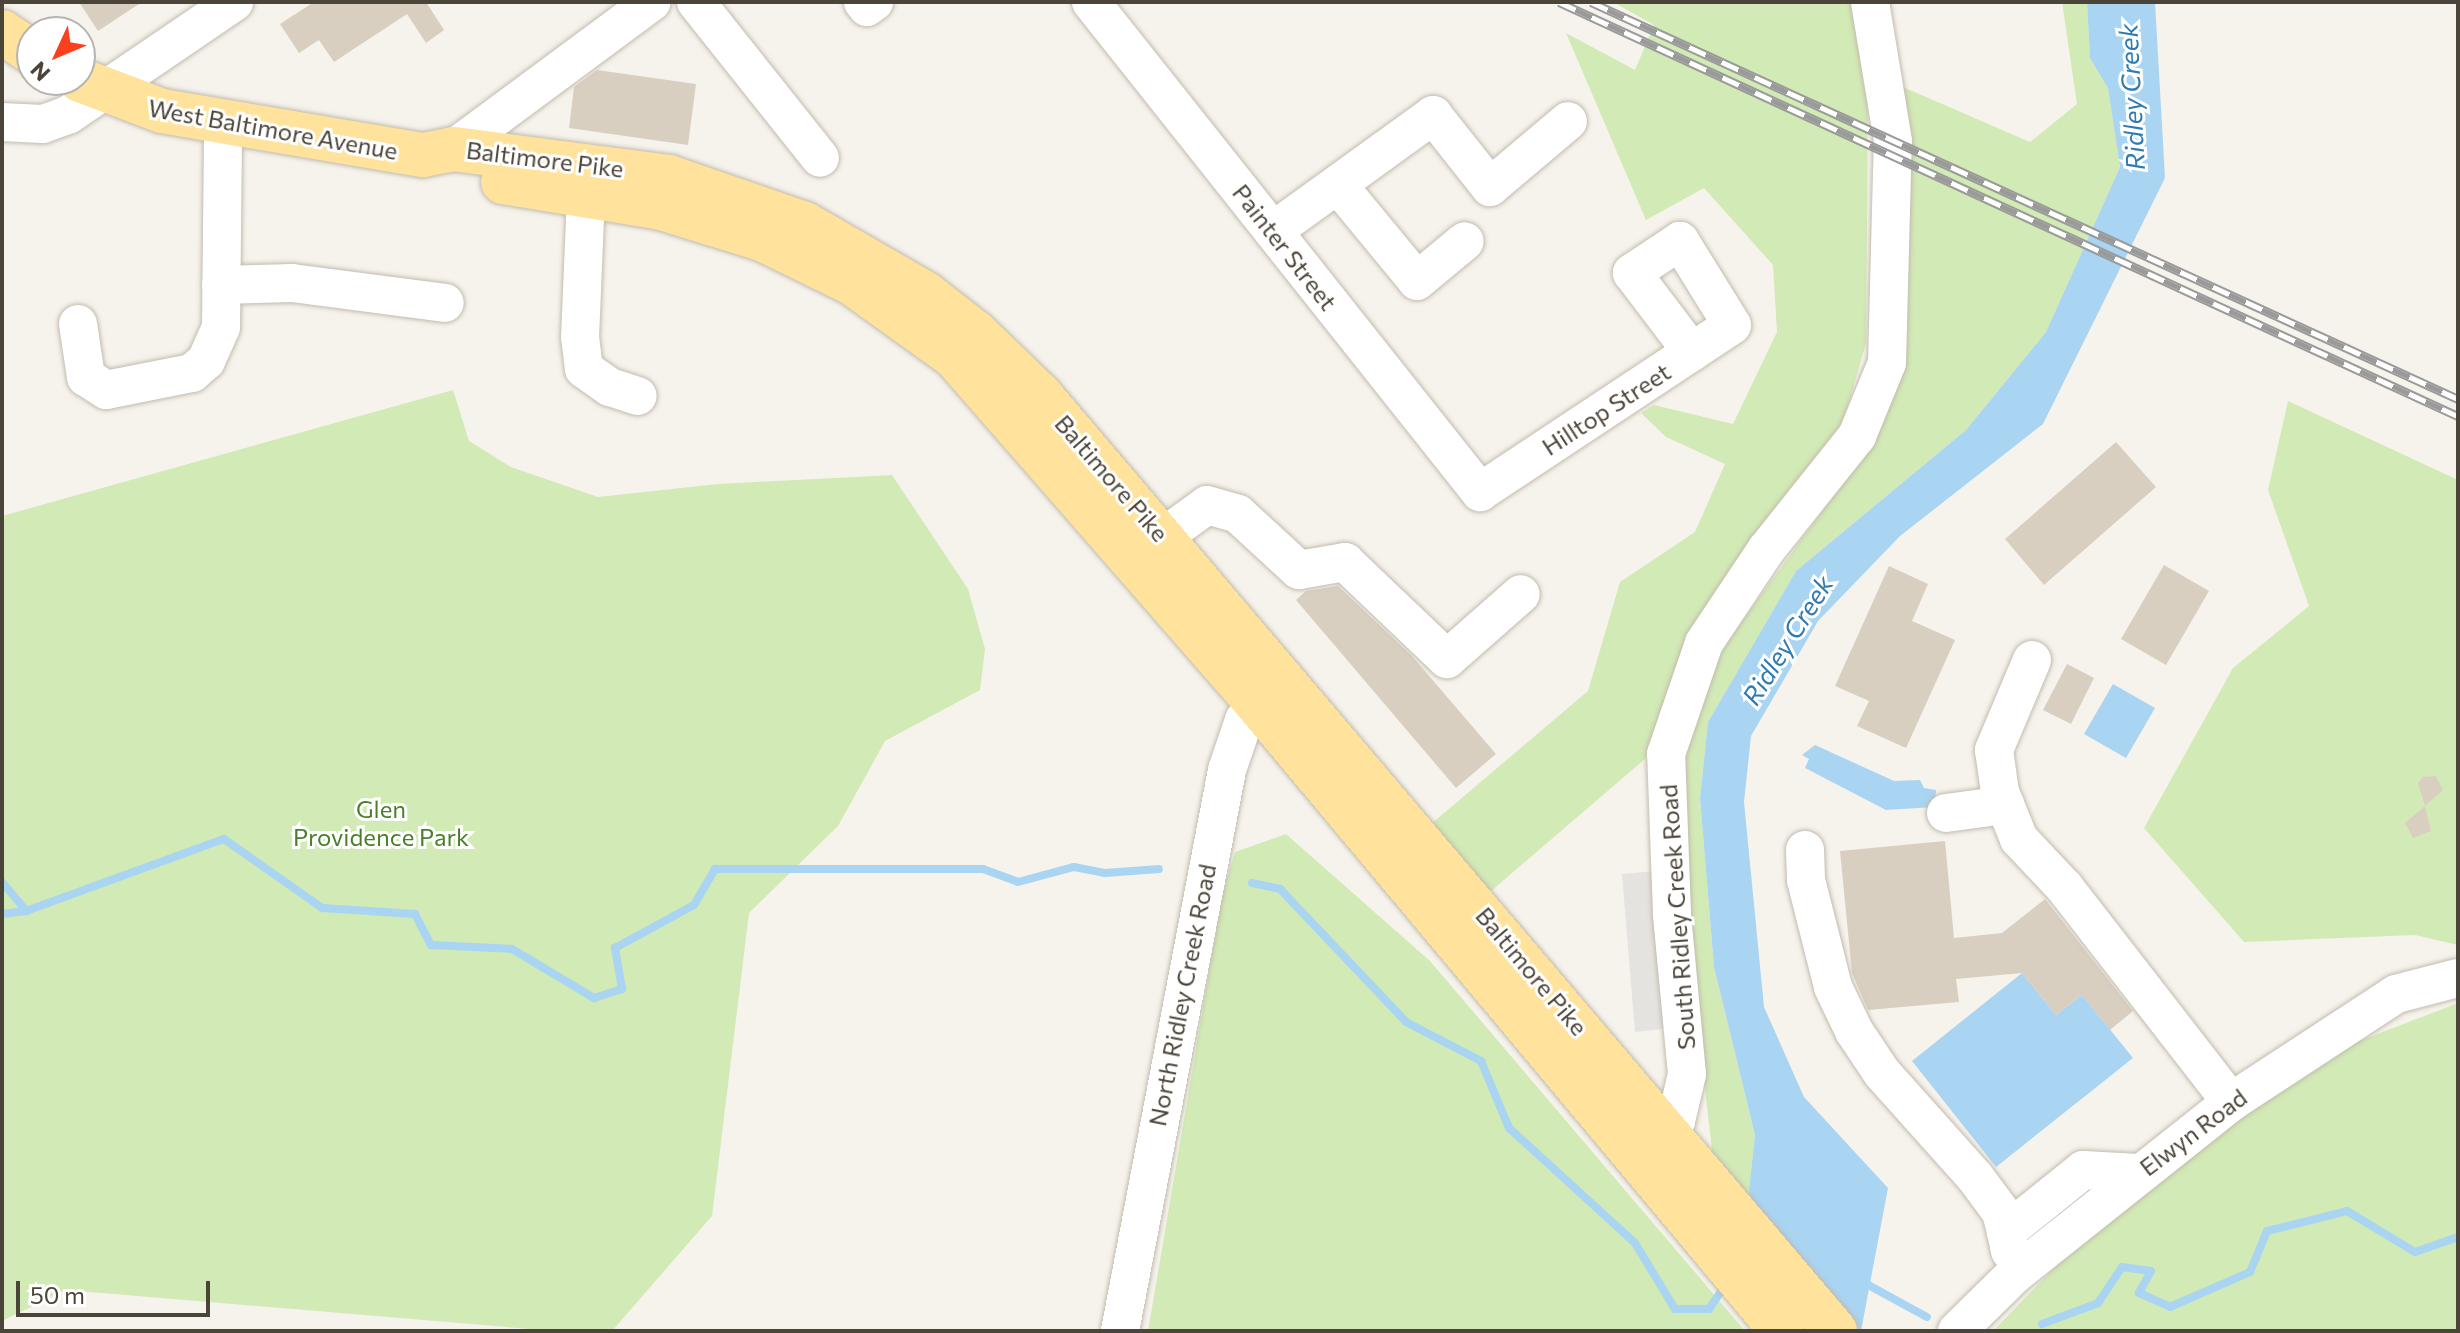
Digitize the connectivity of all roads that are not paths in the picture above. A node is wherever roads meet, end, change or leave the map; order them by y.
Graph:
1 (234, 2) edge
2 (652, 2) edge
3 (696, 2) edge
4 (863, 2) edge
5 (874, 2) edge
6 (1091, 2) edge
7 (1870, 2) edge
8 (96, 83) edge
9 (96, 88) edge
10 (80, 96) edge
11 (223, 121) junction
12 (1568, 121) dead end
13 (2, 122) edge
14 (438, 152) junction
15 (820, 158) dead end
16 (1338, 185) junction
17 (586, 195) junction
18 (1273, 231) junction
19 (1465, 241) dead end
20 (221, 285) junction
21 (445, 303) dead end
22 (78, 324) dead end
23 (1692, 352) junction
24 (638, 396) dead end
25 (1480, 492) joint
26 (1163, 537) junction
27 (1521, 594) dead end
28 (2032, 660) dead end
29 (1268, 687) junction
30 (2005, 805) junction
31 (1946, 813) dead end
32 (1805, 850) dead end
33 (2458, 949) edge
34 (2458, 978) edge
35 (2396, 994) junction
36 (2231, 1102) junction
37 (1656, 1148) junction
38 (2139, 1173) junction
39 (2006, 1232) junction
40 (2015, 1274) junction
41 (1120, 1331) edge
42 (1782, 1331) edge
43 (1835, 1331) edge
44 (1957, 1331) edge

1 - 8 street
2 - 14 street
3 - 15 street
4 - 5 street
6 - 18 street, Painter Street
7 - 37 street, South Ridley Creek Road
9 - 11 main road, West Baltimore Avenue
10 - 13 street
11 - 14 main road, West Baltimore Avenue
11 - 20 street
12 - 16 street
14 - 17 main road, Baltimore Pike
14 - 26 main road, Baltimore Pike
16 - 18 street
16 - 19 street
17 - 24 street
17 - 29 main road, Baltimore Pike
18 - 25 street, Painter Street
20 - 21 street
20 - 22 street
23 - 23 street, Hilltop Street
23 - 25 street, Hilltop Street
26 - 27 street
26 - 29 main road, Baltimore Pike
28 - 30 street
29 - 37 main road, Baltimore Pike
29 - 41 street, North Ridley Creek Road
30 - 31 street
30 - 36 street
32 - 39 street
33 - 35 street
34 - 35 street, Elwyn Road
35 - 36 street, Elwyn Road
36 - 38 street, Elwyn Road
37 - 42 main road, Baltimore Pike
37 - 43 main road, Baltimore Pike
38 - 39 street
38 - 40 street, Elwyn Road
39 - 40 street
40 - 44 street, Elwyn Road

